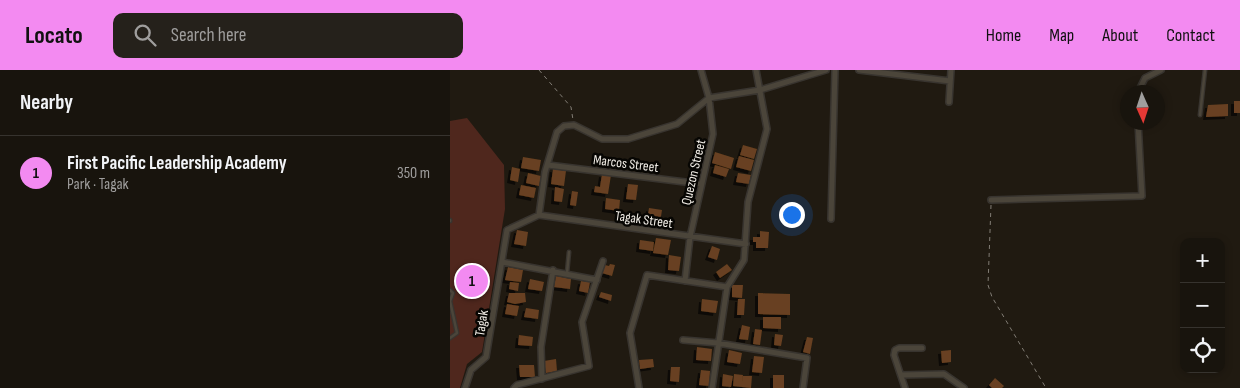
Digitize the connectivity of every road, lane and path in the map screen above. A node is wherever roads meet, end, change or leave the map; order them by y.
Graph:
1 (539, 70) edge
2 (701, 70) edge
3 (756, 70) edge
4 (826, 70) edge
5 (836, 70) edge
6 (859, 70) edge
7 (951, 70) edge
8 (1161, 70) edge
9 (1205, 70) edge
10 (950, 81) junction
11 (1142, 85) edge
12 (760, 90) junction
13 (709, 98) junction
14 (949, 102) dead end
15 (1200, 115) dead end
16 (574, 125) junction
17 (1138, 130) edge
18 (548, 165) junction
19 (701, 184) junction
20 (991, 200) joint
21 (539, 214) junction
22 (831, 219) dead end
23 (690, 237) junction
24 (746, 244) junction
25 (569, 252) dead end
26 (603, 261) dead end
27 (502, 262) junction
28 (553, 270) junction
29 (567, 273) junction
30 (597, 280) junction
31 (685, 281) junction
32 (727, 287) junction
33 (450, 290) edge
34 (450, 301) edge
35 (450, 338) edge
36 (682, 340) dead end
37 (718, 343) junction
38 (922, 348) dead end
39 (901, 375) junction
40 (542, 379) junction
41 (464, 388) edge
42 (514, 388) edge
43 (639, 388) edge
44 (712, 388) edge
45 (803, 388) edge
46 (905, 388) edge
47 (964, 388) edge
48 (1046, 388) edge

1 - 16 path
2 - 13 street, Quezon Street
3 - 12 street
4 - 12 street
5 - 22 street
6 - 10 street
7 - 10 street
8 - 11 street
9 - 15 lane
10 - 14 street
12 - 13 street
12 - 24 street
13 - 16 street
13 - 19 street, Quezon Street
16 - 18 street
17 - 20 street
18 - 19 street, Marcos Street
18 - 21 street
19 - 23 street, Quezon Street
20 - 48 path
21 - 23 street, Tagak Street
21 - 27 street, Tagak
23 - 24 street, Tagak Street
23 - 31 street, Quezon Street
24 - 32 street
25 - 29 lane
26 - 30 street
27 - 28 street
27 - 41 street, Tagak
28 - 29 street
28 - 40 street
29 - 30 street
30 - 40 street
31 - 32 street
31 - 43 street
32 - 37 street
33 - 34 lane
34 - 35 lane
36 - 37 street
37 - 44 street
37 - 45 street
38 - 39 street
39 - 46 street
39 - 47 street
40 - 42 street

